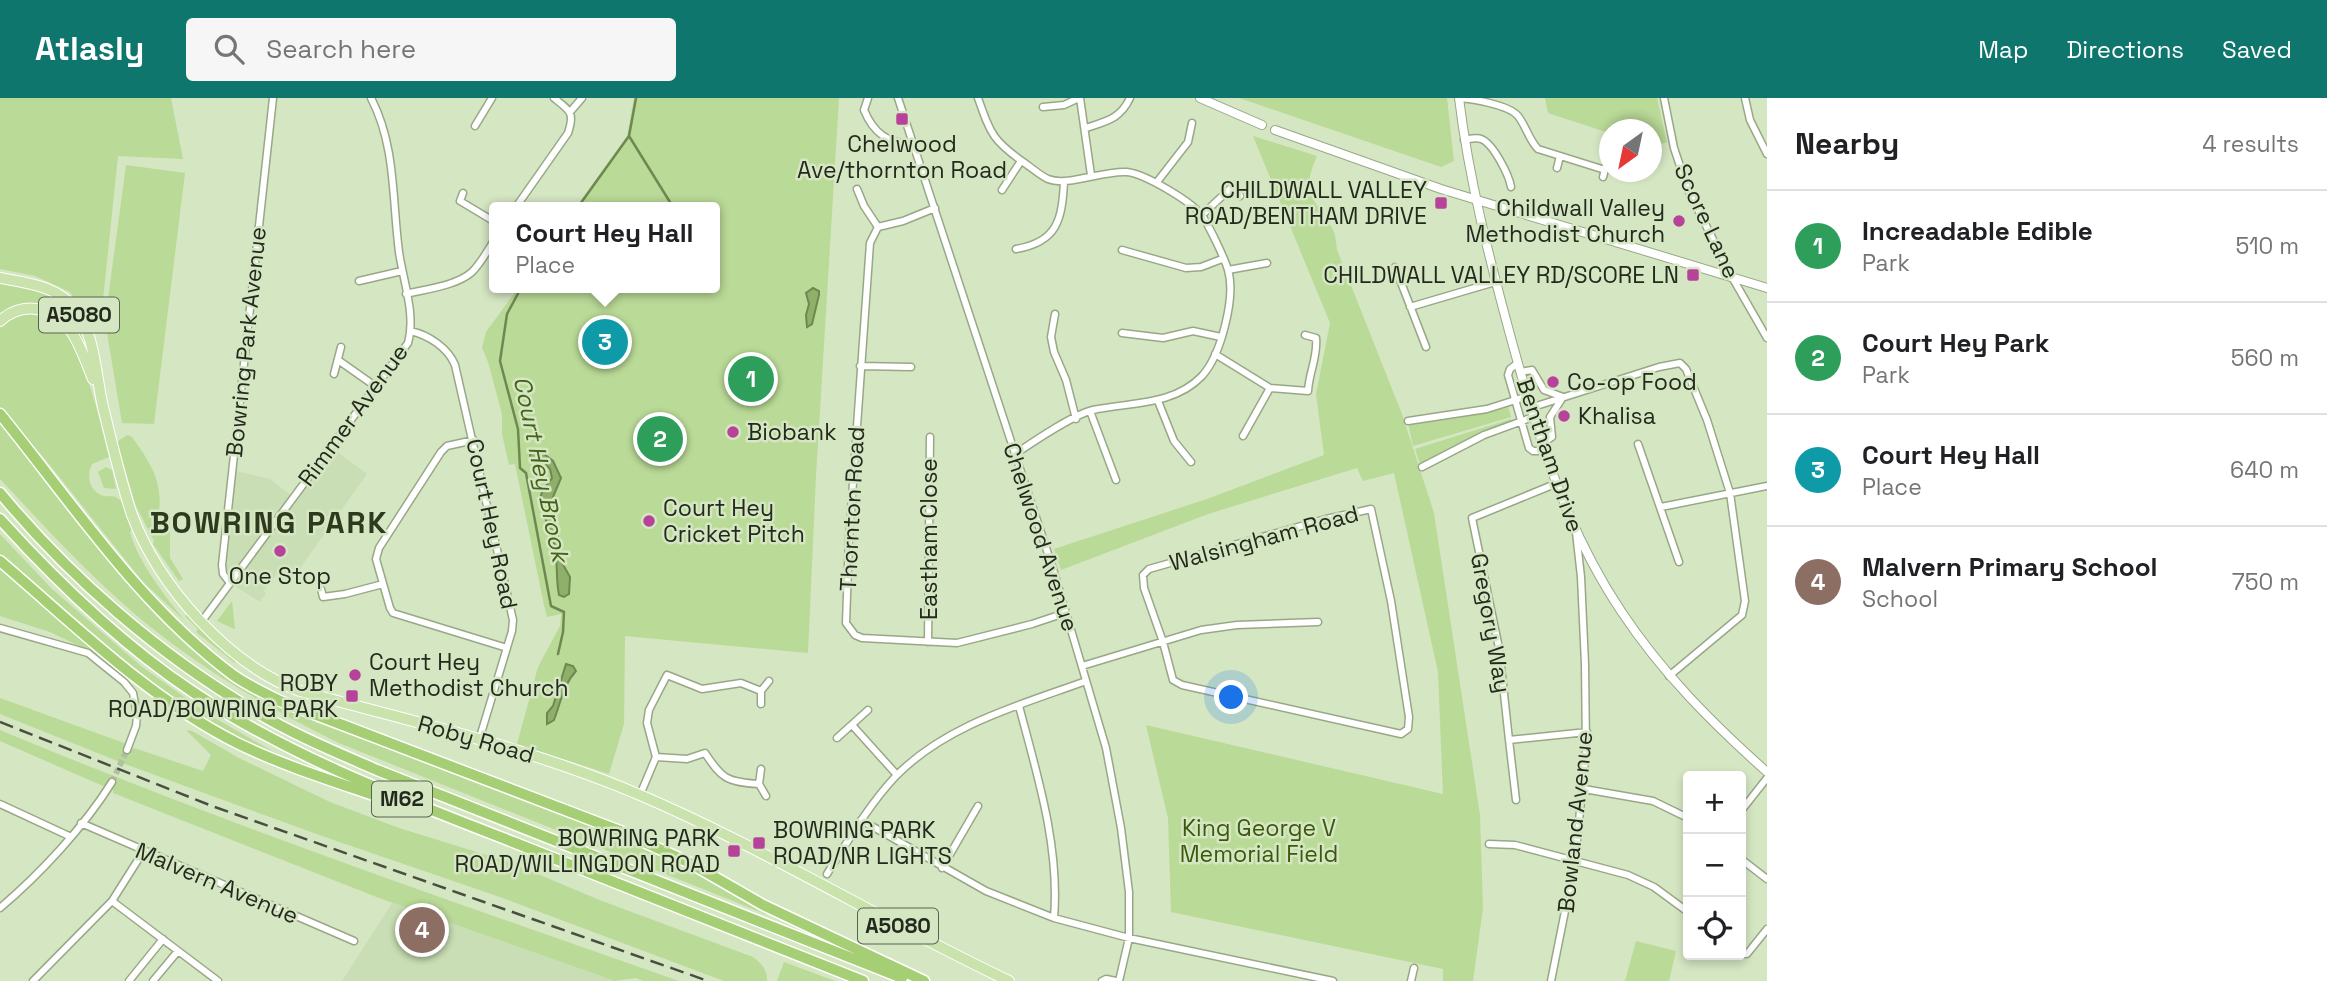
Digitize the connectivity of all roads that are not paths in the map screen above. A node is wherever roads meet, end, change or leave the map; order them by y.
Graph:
1 (273, 98) edge
2 (372, 98) edge
3 (492, 98) edge
4 (554, 98) edge
5 (582, 98) edge
6 (868, 98) edge
7 (898, 98) edge
8 (978, 98) edge
9 (1079, 98) edge
10 (1130, 98) edge
11 (1200, 98) edge
12 (1459, 98) edge
13 (1664, 98) edge
14 (1745, 98) edge
15 (1043, 107) dead end
16 (570, 112) junction
17 (1192, 123) dead end
18 (1262, 125) dead end
19 (475, 126) dead end
20 (1086, 128) junction
21 (1275, 130) dead end
22 (1464, 140) junction
23 (913, 145) junction
24 (1767, 154) edge
25 (1560, 156) junction
26 (1021, 161) junction
27 (1557, 168) dead end
28 (1599, 168) edge
29 (1091, 175) junction
30 (1064, 182) junction
31 (1157, 182) junction
32 (1511, 187) dead end
33 (857, 189) dead end
34 (1002, 190) dead end
35 (463, 193) dead end
36 (1240, 196) dead end
37 (1477, 200) junction
38 (520, 202) edge
39 (935, 208) junction
40 (1202, 215) junction
41 (489, 218) edge
42 (878, 227) junction
43 (489, 248) edge
44 (1016, 249) dead end
45 (1122, 250) dead end
46 (1222, 259) junction
47 (1267, 263) dead end
48 (1395, 267) dead end
49 (1228, 270) junction
50 (402, 271) junction
51 (1732, 277) junction
52 (0, 278) edge
53 (359, 281) dead end
54 (1495, 282) junction
55 (1767, 288) edge
56 (406, 294) junction
57 (1410, 307) junction
58 (1055, 314) dead end
59 (0, 321) edge
60 (410, 331) junction
61 (1122, 333) dead end
62 (1306, 335) dead end
63 (1221, 337) junction
64 (1767, 338) edge
65 (341, 347) dead end
66 (1426, 347) dead end
67 (1215, 354) junction
68 (338, 360) junction
69 (860, 366) junction
70 (911, 367) dead end
71 (1519, 367) junction
72 (334, 374) dead end
73 (375, 386) junction
74 (1270, 388) junction
75 (1307, 391) junction
76 (1528, 396) junction
77 (1563, 397) junction
78 (1516, 400) junction
79 (1158, 401) junction
80 (1308, 401) dead end
81 (102, 402) junction
82 (1090, 411) junction
83 (1532, 412) junction
84 (0, 414) edge
85 (1076, 419) junction
86 (1408, 421) dead end
87 (1521, 422) junction
88 (1243, 436) dead end
89 (930, 437) dead end
90 (474, 440) junction
91 (1638, 444) dead end
92 (1543, 447) junction
93 (1015, 454) junction
94 (1191, 462) dead end
95 (1422, 467) dead end
96 (1116, 480) dead end
97 (1555, 484) junction
98 (1767, 486) edge
99 (0, 493) edge
100 (1731, 493) junction
101 (1661, 507) junction
102 (0, 519) edge
103 (1576, 532) junction
104 (0, 561) edge
105 (1679, 562) dead end
106 (1594, 568) junction
107 (1581, 577) junction
108 (230, 583) junction
109 (383, 584) junction
110 (321, 589) dead end
111 (1065, 613) junction
112 (202, 621) junction
113 (1318, 622) dead end
114 (0, 628) edge
115 (929, 642) junction
116 (1163, 642) junction
117 (507, 648) junction
118 (1082, 666) junction
119 (668, 667) dead end
120 (667, 676) junction
121 (1669, 676) junction
122 (769, 681) dead end
123 (1086, 681) junction
124 (761, 691) junction
125 (761, 704) dead end
126 (1019, 705) junction
127 (868, 710) dead end
128 (852, 726) junction
129 (1587, 732) junction
130 (836, 738) dead end
131 (479, 740) junction
132 (1509, 740) junction
133 (713, 747) dead end
134 (127, 750) tunnel mouth
135 (705, 753) junction
136 (656, 757) junction
137 (761, 769) dead end
138 (1767, 772) edge
139 (897, 775) junction
140 (1767, 778) edge
141 (112, 782) tunnel mouth
142 (759, 784) junction
143 (1584, 789) junction
144 (640, 796) junction
145 (766, 796) dead end
146 (1516, 800) dead end
147 (0, 804) edge
148 (1746, 805) edge
149 (978, 806) dead end
150 (1683, 816) edge
151 (861, 820) junction
152 (81, 823) junction
153 (69, 836) junction
154 (1489, 844) dead end
155 (143, 852) junction
156 (543, 854) junction
157 (1575, 861) junction
158 (1746, 863) edge
159 (942, 868) junction
160 (827, 874) dead end
161 (1767, 879) edge
162 (112, 901) junction
163 (0, 908) edge
164 (1683, 908) edge
165 (1054, 918) junction
166 (1767, 929) edge
167 (1129, 938) junction
168 (163, 939) junction
169 (354, 941) dead end
170 (178, 951) junction
171 (1746, 954) edge
172 (1414, 968) dead end
173 (33, 981) edge
174 (130, 981) edge
175 (153, 981) edge
176 (218, 981) edge
177 (863, 981) edge
178 (910, 981) edge
179 (924, 981) edge
180 (1009, 981) edge
181 (1102, 981) edge
182 (1117, 981) edge
183 (1333, 981) edge
184 (1411, 981) edge
185 (1551, 981) edge

1 - 108 street, Bowring Park Avenue
2 - 50 street, Rimmer Avenue
3 - 19 street
4 - 16 street
5 - 16 street
6 - 23 street
7 - 23 street, Chelwood Avenue
8 - 26 street
9 - 15 street
9 - 20 street
10 - 20 street
11 - 18 street
12 - 22 street, Bentham Drive
12 - 25 street
13 - 51 street, Score Lane
14 - 24 street
16 - 38 street
17 - 31 street
20 - 29 street
21 - 37 street
22 - 32 street
22 - 37 street, Bentham Drive
23 - 39 street, Chelwood Avenue
25 - 27 street
25 - 28 street
26 - 30 street
26 - 34 street
29 - 30 street
29 - 31 street
30 - 44 street
31 - 40 street
33 - 42 street
35 - 41 street
36 - 40 street
37 - 51 street
37 - 54 street, Bentham Drive
39 - 42 street
39 - 93 street, Chelwood Avenue
40 - 46 street
42 - 69 street, Thornton Road
43 - 56 street
45 - 46 street
46 - 49 street
47 - 49 street
48 - 57 street
49 - 63 street
50 - 53 street
50 - 56 street, Rimmer Avenue
51 - 55 street
51 - 64 street, Score Lane
52 - 81 main road, Roby Road / A5080
54 - 57 street
54 - 71 street, Bentham Drive
56 - 60 street, Rimmer Avenue
57 - 66 street
58 - 85 street
59 - 81 main road, Roby Road / A5080
60 - 73 street, Rimmer Avenue
60 - 90 street, Court Hey Road
61 - 63 street
62 - 75 street
63 - 67 street
65 - 68 street
67 - 74 street
67 - 79 street
68 - 72 street
68 - 73 street
69 - 70 street
69 - 115 street, Thornton Road
71 - 76 street, Bentham Drive
71 - 77 street
71 - 78 street
73 - 108 street, Rimmer Avenue
74 - 75 street
74 - 88 street
75 - 80 street
76 - 78 street
76 - 83 street, Bentham Drive
77 - 83 street
77 - 92 street
77 - 100 street
78 - 86 street
78 - 87 street
79 - 82 street
79 - 94 street
81 - 112 main road, Roby Road / A5080
82 - 85 street
82 - 96 street
83 - 87 street
83 - 92 street, Bentham Drive
84 - 179 highway
85 - 93 street
87 - 92 street
87 - 95 street
89 - 115 street, Eastham Close
90 - 109 street
90 - 117 street, Court Hey Road
91 - 101 street
92 - 97 street, Bentham Drive
93 - 111 street, Chelwood Avenue
97 - 103 street, Bentham Drive
97 - 132 street, Gregory Way
98 - 100 street
99 - 178 highway, M62
100 - 101 street
100 - 121 street
101 - 105 street
102 - 156 highway, M62
103 - 106 street, Bentham Drive
103 - 107 street, Bowland Avenue
104 - 156 highway
106 - 107 street
106 - 121 street, Bentham Drive
107 - 129 street, Bowland Avenue
108 - 112 street, Rimmer Avenue
109 - 110 street
109 - 117 street
111 - 115 street, Thornton Road
111 - 118 street, Chelwood Avenue
112 - 131 main road, Roby Road / A5080
113 - 116 street
114 - 134 street
116 - 116 street, Walsingham Road
116 - 118 street
117 - 131 street, Court Hey Road
118 - 123 street, Chelwood Avenue
119 - 120 street
120 - 124 street
120 - 136 street
121 - 138 street, Bentham Drive
122 - 124 street
123 - 126 street
123 - 167 street, Chelwood Avenue
124 - 125 street
126 - 139 street
126 - 165 street
127 - 128 street
128 - 130 street
128 - 139 street
129 - 132 street
129 - 143 street, Bowland Avenue
131 - 144 main road, Roby Road / A5080
132 - 146 street
133 - 135 street
135 - 136 street
135 - 142 street
136 - 144 street
137 - 142 street
139 - 151 street
140 - 148 street
141 - 152 street
142 - 145 street
143 - 150 street
143 - 157 street, Bowland Avenue
144 - 180 main road, Roby Road / A5080
147 - 153 street
149 - 159 street
151 - 159 street
151 - 160 street
152 - 153 street
152 - 155 street, Malvern Avenue
153 - 163 street
154 - 157 street
155 - 162 street
155 - 169 street, Malvern Avenue
156 - 177 highway, M62
157 - 164 street
157 - 185 street, Bowland Avenue
158 - 161 street
159 - 165 street
162 - 168 street
162 - 173 street
165 - 167 street
166 - 171 street
167 - 182 street, Chelwood Avenue
167 - 183 street
168 - 170 street
168 - 174 street
170 - 175 street
170 - 176 street
172 - 184 street
181 - 182 street

